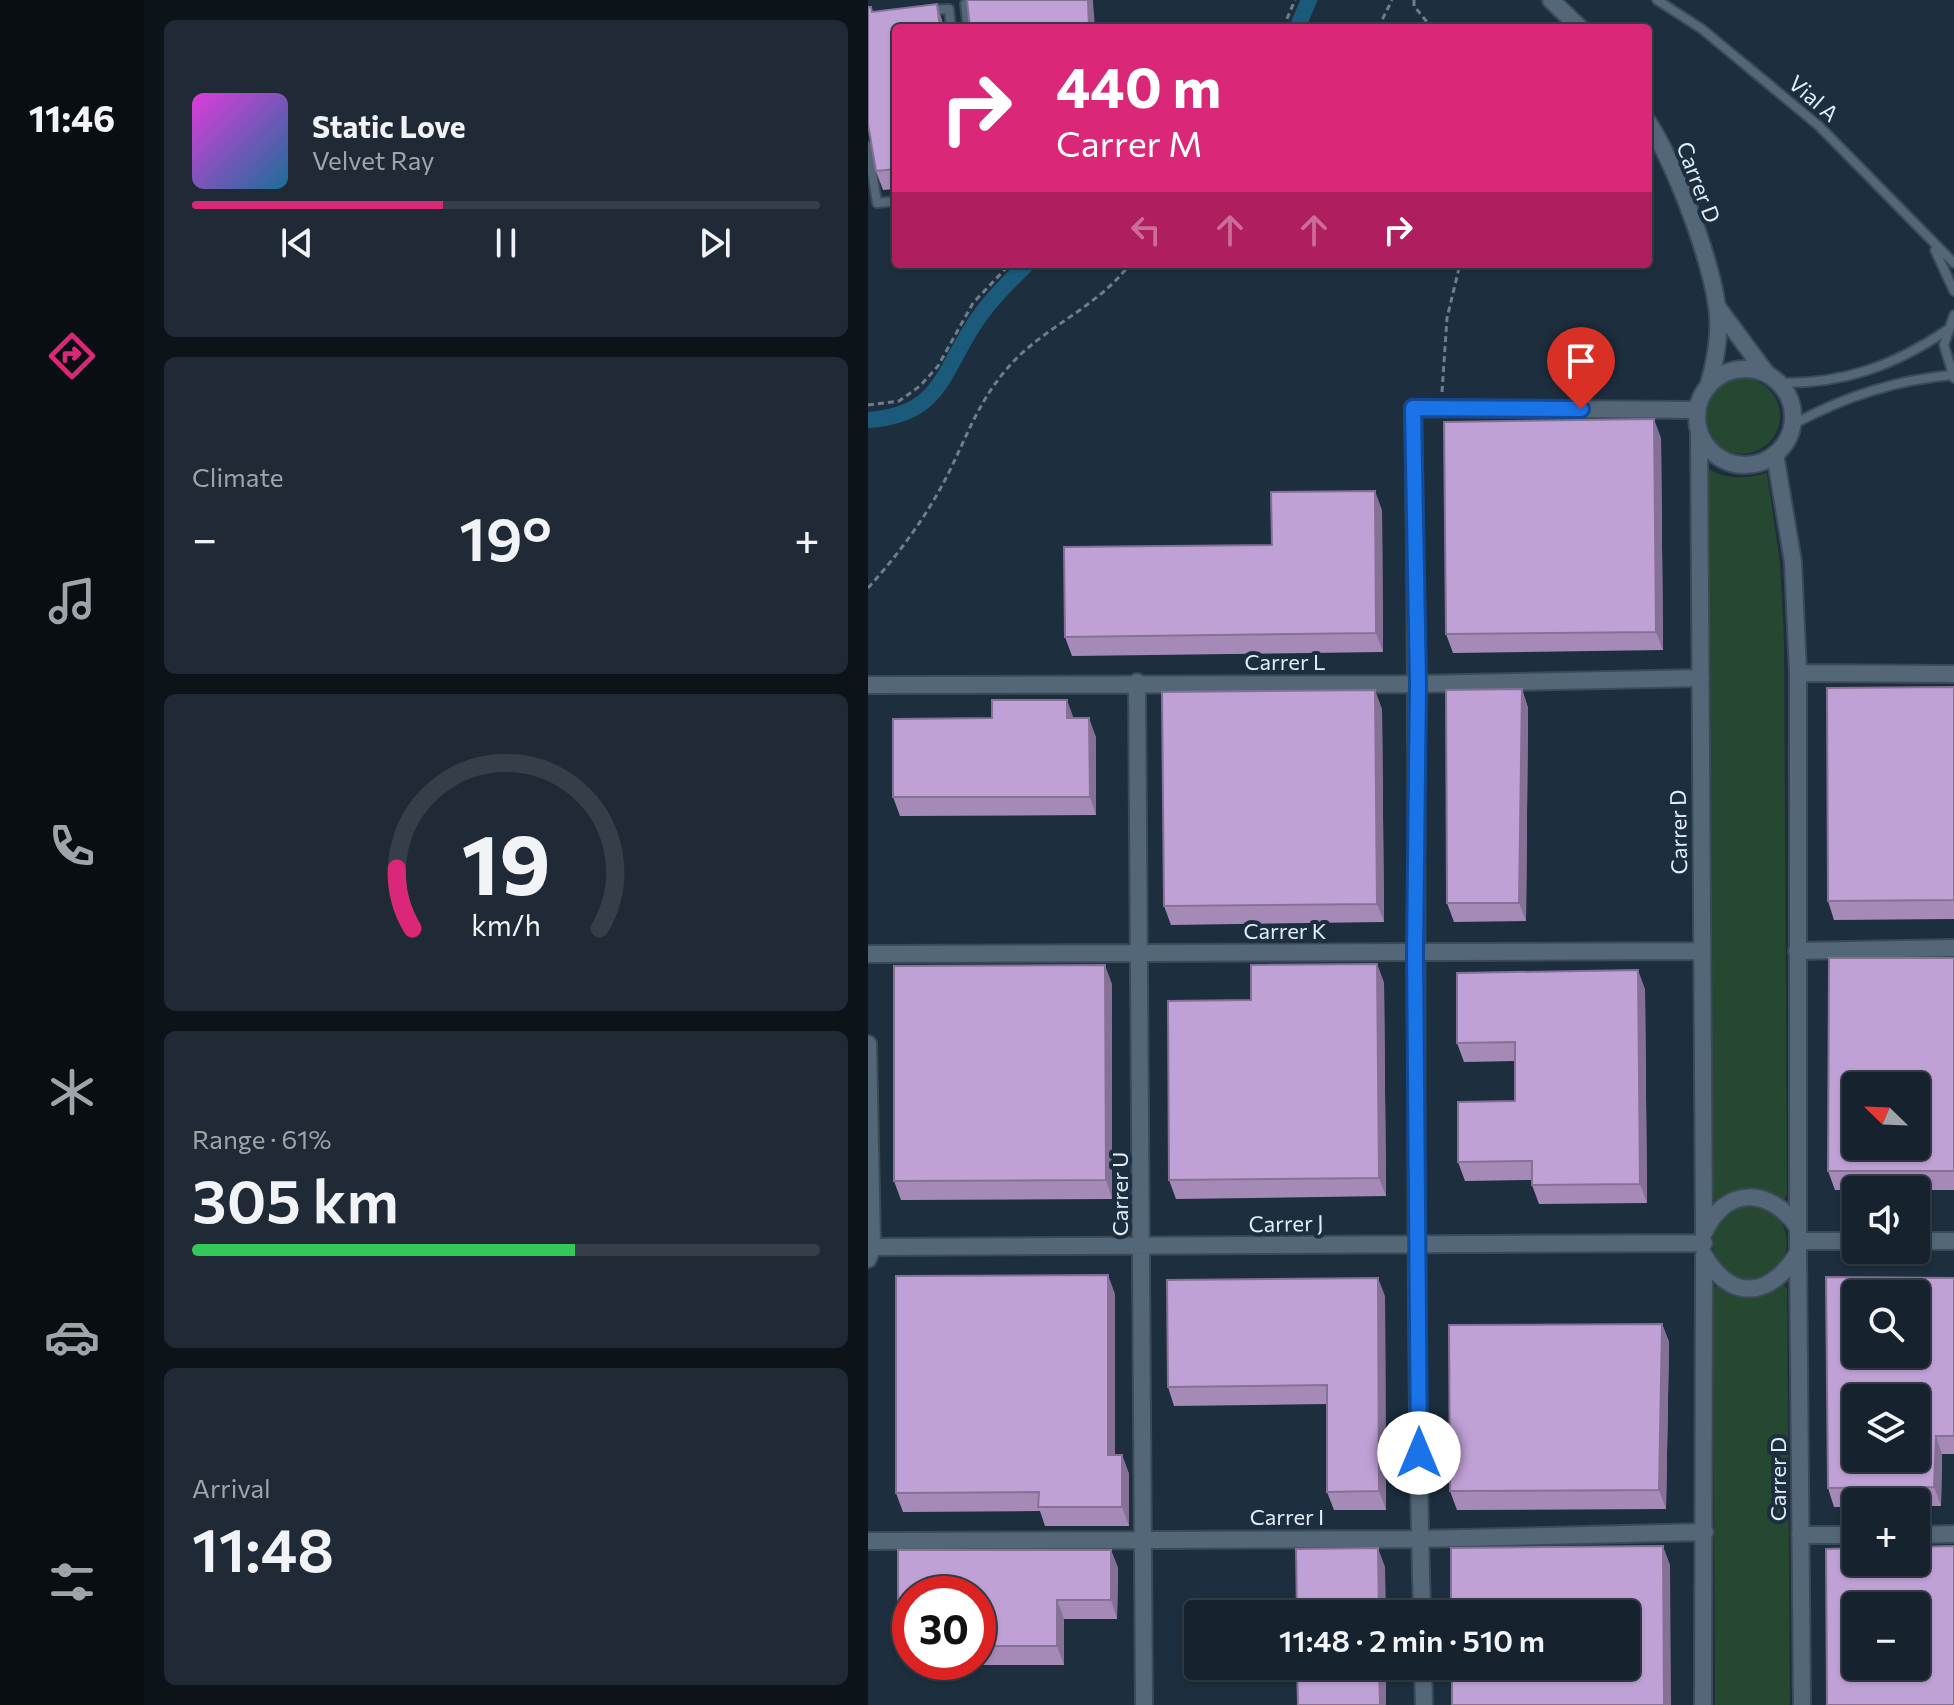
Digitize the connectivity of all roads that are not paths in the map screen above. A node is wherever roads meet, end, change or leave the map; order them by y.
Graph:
1 (1551, 0) edge
2 (1657, 0) edge
3 (989, 1) edge
4 (912, 12) edge
5 (951, 24) edge
6 (968, 24) edge
7 (1576, 24) edge
8 (1652, 128) edge
9 (868, 146) edge
10 (892, 201) edge
11 (1930, 242) junction
12 (1954, 263) edge
13 (1954, 291) edge
14 (1717, 306) junction
15 (1954, 315) edge
16 (1947, 330) junction
17 (1953, 376) edge
18 (1773, 378) junction
19 (1709, 384) junction
20 (1697, 410) junction
21 (1792, 425) junction
22 (1699, 431) junction
23 (1775, 454) junction
24 (1798, 673) junction
25 (1954, 674) edge
26 (1701, 678) junction
27 (1137, 682) junction
28 (1418, 684) junction
29 (868, 685) edge
30 (1954, 948) edge
31 (1702, 951) junction
32 (1797, 951) junction
33 (1415, 952) junction
34 (1140, 953) junction
35 (868, 954) edge
36 (868, 1044) edge
37 (1798, 1240) junction
38 (1842, 1241) edge
39 (1930, 1241) edge
40 (1954, 1241) edge
41 (1419, 1243) junction
42 (1704, 1243) junction
43 (1141, 1247) junction
44 (869, 1251) edge
45 (1705, 1532) junction
46 (1954, 1534) edge
47 (1800, 1535) junction
48 (1842, 1535) edge
49 (1930, 1535) edge
50 (1144, 1538) junction
51 (1420, 1539) junction
52 (868, 1541) edge
53 (1422, 1600) edge
54 (1423, 1680) edge
55 (1144, 1705) edge
56 (1424, 1705) edge
57 (1703, 1705) edge
58 (1802, 1705) edge

1 - 7 street
2 - 11 lane, Vial A
3 - 6 lane
4 - 5 lane
8 - 14 street, Carrer D
9 - 10 lane
11 - 12 lane, Vial A
11 - 13 lane, Vial A
14 - 18 street, Carrer D
14 - 19 street, Carrer D
15 - 16 lane
16 - 17 lane
16 - 18 lane
17 - 21 lane
18 - 19 street
18 - 21 street
19 - 20 street
20 - 22 street
20 - 28 street
21 - 23 street
22 - 23 street
22 - 26 street, Carrer D
23 - 24 street, Carrer D
24 - 25 street
24 - 32 street, Carrer D
26 - 28 street, Carrer L
26 - 31 street, Carrer D
27 - 28 street, Carrer L
27 - 29 street, Carrer L
27 - 34 street, Carrer U
28 - 33 street
30 - 32 street
31 - 33 street, Carrer K
31 - 42 street, Carrer D
32 - 37 street, Carrer D
33 - 34 street, Carrer K
33 - 41 street
34 - 35 street, Carrer K
34 - 43 street, Carrer U
36 - 44 street
37 - 38 street
37 - 42 street
37 - 42 street
37 - 47 street, Carrer D
39 - 40 street
41 - 42 street, Carrer J
41 - 43 street, Carrer J
41 - 51 street
42 - 45 street, Carrer D
43 - 44 street, Carrer J
43 - 50 street, Carrer U
45 - 51 street, Carrer I
45 - 57 street, Carrer D
46 - 49 street
47 - 48 street
47 - 58 street, Carrer D
50 - 51 street, Carrer I
50 - 52 street, Carrer I
50 - 55 street, Carrer U
51 - 53 street
54 - 56 street

